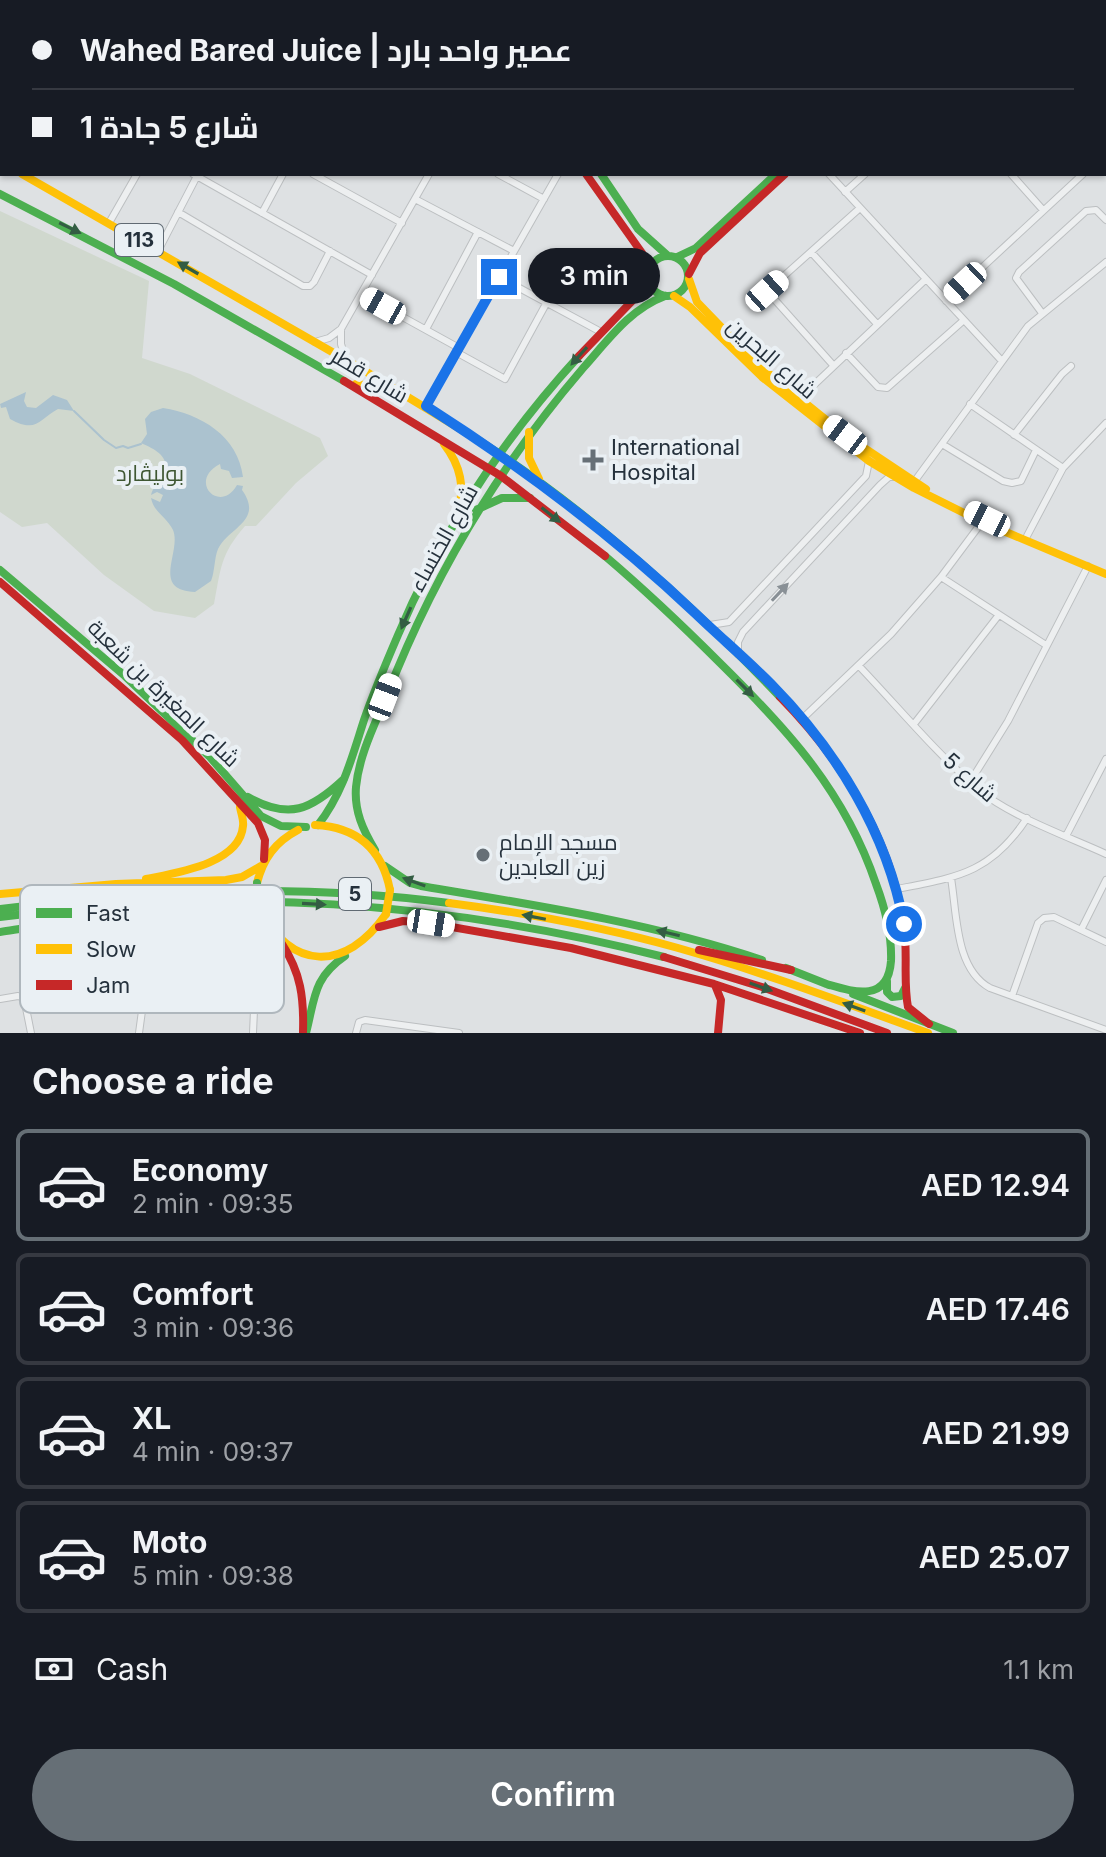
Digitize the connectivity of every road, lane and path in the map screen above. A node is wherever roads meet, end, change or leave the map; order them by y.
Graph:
1 (26, 176) edge
2 (136, 176) edge
3 (195, 176) edge
4 (197, 176) edge
5 (282, 176) edge
6 (324, 176) edge
7 (428, 176) edge
8 (502, 176) edge
9 (557, 176) edge
10 (587, 176) edge
11 (602, 176) edge
12 (774, 176) edge
13 (783, 176) edge
14 (831, 176) edge
15 (863, 176) edge
16 (1013, 176) edge
17 (1081, 176) edge
18 (845, 192) junction
19 (0, 194) edge
20 (615, 195) junction
21 (415, 199) junction
22 (544, 199) junction
23 (601, 199) junction
24 (860, 208) junction
25 (1043, 210) junction
26 (178, 212) junction
27 (262, 213) junction
28 (1106, 220) edge
29 (109, 223) junction
30 (402, 223) junction
31 (478, 232) junction
32 (158, 251) junction
33 (330, 251) junction
34 (514, 251) junction
35 (811, 252) junction
36 (672, 256) junction
37 (1105, 264) edge
38 (648, 272) junction
39 (372, 275) junction
40 (689, 276) junction
41 (499, 277) junction
42 (926, 279) junction
43 (233, 294) junction
44 (361, 294) junction
45 (670, 296) junction
46 (946, 301) junction
47 (210, 302) junction
48 (547, 302) junction
49 (1042, 313) junction
50 (275, 319) junction
51 (964, 320) junction
52 (248, 324) junction
53 (877, 324) junction
54 (341, 329) junction
55 (426, 329) junction
56 (601, 332) junction
57 (315, 342) junction
58 (458, 350) junction
59 (846, 353) junction
60 (345, 358) junction
61 (1001, 360) junction
62 (833, 365) junction
63 (1071, 366) dead end
64 (376, 377) junction
65 (345, 381) junction
66 (404, 393) junction
67 (799, 399) junction
68 (383, 402) junction
69 (970, 404) junction
70 (426, 406) junction
71 (1106, 423) edge
72 (529, 432) junction
73 (433, 433) junction
74 (1014, 435) junction
75 (942, 444) junction
76 (1036, 450) junction
77 (499, 453) junction
78 (509, 460) junction
79 (869, 461) junction
80 (488, 468) junction
81 (1063, 468) junction
82 (499, 475) junction
83 (866, 476) junction
84 (895, 477) junction
85 (540, 481) junction
86 (914, 482) junction
87 (877, 488) junction
88 (530, 499) junction
89 (476, 510) junction
90 (458, 514) junction
91 (982, 522) junction
92 (1027, 536) junction
93 (1088, 566) junction
94 (0, 570) edge
95 (1106, 571) edge
96 (623, 573) junction
97 (941, 577) junction
98 (0, 582) edge
99 (667, 585) junction
100 (998, 616) junction
101 (729, 622) junction
102 (707, 624) junction
103 (743, 632) junction
104 (1046, 645) junction
105 (738, 654) junction
106 (859, 666) junction
107 (802, 719) junction
108 (914, 724) junction
109 (1106, 759) edge
110 (345, 778) junction
111 (970, 782) junction
112 (237, 795) junction
113 (1027, 818) junction
114 (318, 825) junction
115 (306, 827) junction
116 (1066, 836) junction
117 (375, 850) junction
118 (1106, 854) edge
119 (263, 863) junction
120 (385, 866) junction
121 (951, 878) junction
122 (1106, 880) edge
123 (116, 884) junction
124 (104, 885) edge
125 (257, 885) edge
126 (897, 889) junction
127 (284, 891) edge
128 (20, 892) edge
129 (0, 894) edge
130 (284, 903) edge
131 (20, 906) edge
132 (0, 908) edge
133 (20, 914) edge
134 (0, 918) edge
135 (379, 927) junction
136 (20, 929) edge
137 (1081, 930) junction
138 (0, 932) edge
139 (1106, 942) edge
140 (284, 943) edge
141 (360, 946) junction
142 (284, 947) edge
143 (675, 947) junction
144 (791, 970) junction
145 (888, 977) junction
146 (714, 984) junction
147 (826, 984) junction
148 (906, 985) junction
149 (744, 995) junction
150 (1012, 996) junction
151 (20, 997) edge
152 (0, 999) edge
153 (721, 1011) junction
154 (27, 1013) edge
155 (141, 1013) edge
156 (254, 1013) edge
157 (928, 1028) edge
158 (1106, 1030) edge
159 (31, 1033) edge
160 (139, 1033) edge
161 (253, 1033) edge
162 (305, 1033) edge
163 (356, 1033) edge
164 (459, 1033) edge
165 (718, 1033) edge
166 (860, 1033) edge
167 (887, 1033) edge
168 (953, 1033) edge

1 - 29 main road, شارع قطر / 113
2 - 29 street
3 - 26 street
4 - 27 street
5 - 27 street
6 - 30 street
7 - 21 street
8 - 22 street
9 - 22 street
10 - 23 main road
11 - 20 main road
12 - 36 main road
13 - 40 main road
14 - 18 street
15 - 18 street
16 - 25 street
17 - 25 street
18 - 24 street
19 -> 47 main road, شارع قطر / 113
20 - 23 main road
20 - 36 main road
21 - 30 street
21 - 31 street
22 - 34 street
23 - 38 main road
24 - 35 street
24 - 42 street
25 - 46 street
26 - 32 street
26 - 33 street
27 - 33 street
28 - 49 street
29 - 32 main road, شارع قطر / 113
30 - 39 street
31 - 34 street
31 - 55 street
43 -> 32 main road, شارع قطر / 113
33 - 39 street
34 - 41 street
35 - 53 street
35 - 62 street
36 - 38 main road
36 - 40 main road
37 - 49 street
38 - 45 main road
38 - 56 main road, شارع الخنساء
39 - 44 street
40 - 45 main road
40 - 67 main road, شارع البحرين
41 - 48 street
41 - 58 street
42 - 46 street
42 - 53 street
43 - 47 main road
43 - 50 main road, شارع قطر / 113
44 - 54 street
44 - 55 street
45 - 72 main road, شارع الخنساء
45 - 79 main road, شارع البحرين
46 - 51 street
47 - 52 main road, شارع قطر / 113
48 - 56 street
48 - 58 street
49 - 61 street
50 - 52 main road
50 - 57 main road, شارع قطر / 113
51 - 59 street
51 - 61 street
52 - 65 main road, شارع قطر / 113
53 - 59 street
54 - 57 street
54 - 60 street
55 - 58 street
56 -> 77 main road, شارع الخنساء
57 - 60 main road, شارع قطر / 113
58 - 70 street
59 - 62 street
60 - 64 main road, شارع قطر / 113
61 - 69 street
62 - 67 street
63 - 74 street
64 - 65 main road
64 - 66 main road, شارع قطر / 113
65 - 68 main road, شارع قطر / 113
66 - 68 main road
66 - 70 main road, شارع قطر / 113
67 - 86 main road, شارع البحرين
68 - 73 main road, شارع قطر / 113
69 - 74 street
69 - 75 street
70 - 77 main road, شارع قطر / 113
71 - 81 street
72 - 78 main road, شارع الخنساء
72 - 85 main road
73 - 80 main road, شارع قطر / 113
73 - 90 main road
74 - 76 street
75 - 76 street
75 - 86 street
76 - 81 street
77 - 78 main road, شارع قطر / 113
77 - 80 main road, شارع الخنساء
78 - 82 main road, شارع الخنساء
78 - 85 main road, شارع قطر / 113
79 - 83 street
79 - 84 main road, شارع البحرين
80 - 82 main road, شارع قطر / 113
80 - 90 main road, شارع الخنساء
81 - 92 street
82 - 88 main road, شارع قطر / 113
82 - 89 main road, شارع الخنساء
83 - 87 street
83 - 101 street
84 - 87 street
84 - 91 main road, شارع البحرين
85 - 99 main road, شارع قطر / 113
86 - 92 main road, شارع البحرين
103 -> 87 street
88 - 89 main road
88 -> 96 main road, شارع قطر / 113
89 - 117 main road, شارع الخنساء
90 -> 110 main road, شارع الخنساء
91 - 93 main road, شارع البحرين
91 - 97 street
92 - 95 main road, شارع البحرين
93 - 95 main road, شارع البحرين
93 - 104 street
94 - 112 main road, شارع المغيرة بن شعبة
96 - 99 main road
96 -> 145 main road, شارع قطر / 113
97 - 100 street
97 - 106 street
98 - 112 main road, شارع المغيرة بن شعبة
99 - 102 main road, شارع قطر / 113
100 - 104 street
100 - 108 street
101 - 102 street
101 - 103 street
102 - 105 main road, شارع قطر / 113
103 - 105 street
104 - 111 street
105 - 107 main road, شارع قطر / 113
106 - 107 street
106 - 108 street, شارع 5
107 - 126 main road, شارع قطر / 113
108 - 111 street, شارع 5
109 - 116 street
110 - 112 main road
110 - 114 main road, شارع الخنساء
111 - 113 street, شارع 5
112 - 115 main road, شارع المغيرة بن شعبة
112 - 119 main road, شارع المغيرة بن شعبة
112 - 123 main road
113 - 116 street, شارع 5
113 - 121 street
114 - 115 main road
114 - 117 main road
115 - 119 main road
116 - 118 street, شارع 5
117 - 120 main road
119 - 123 main road
119 - 125 main road, bridge
120 - 135 main road, bridge
144 -> 120 main road
121 - 126 street
121 - 150 street
122 - 137 street
123 - 124 main road
126 - 148 main road, شارع قطر / 113
143 -> 127 main road, 5
128 - 129 main road
130 -> 167 main road, 5
131 -> 132 main road, 5
134 -> 133 main road, 5
135 - 141 main road
135 - 146 main road
136 - 138 main road
137 - 139 street
137 - 150 street
140 - 141 main road
141 - 162 main road
142 - 162 main road
143 - 144 main road
157 -> 143 main road, 5
144 - 147 main road
145 - 147 main road
145 - 148 main road
146 - 149 main road
146 - 153 main road
147 - 157 main road
148 - 157 main road, شارع قطر / 113
149 - 153 main road
149 - 166 main road
150 - 158 street
151 - 152 street
153 - 165 main road
154 - 159 street
155 - 160 street
156 - 161 street
157 - 168 main road
163 - 164 street

